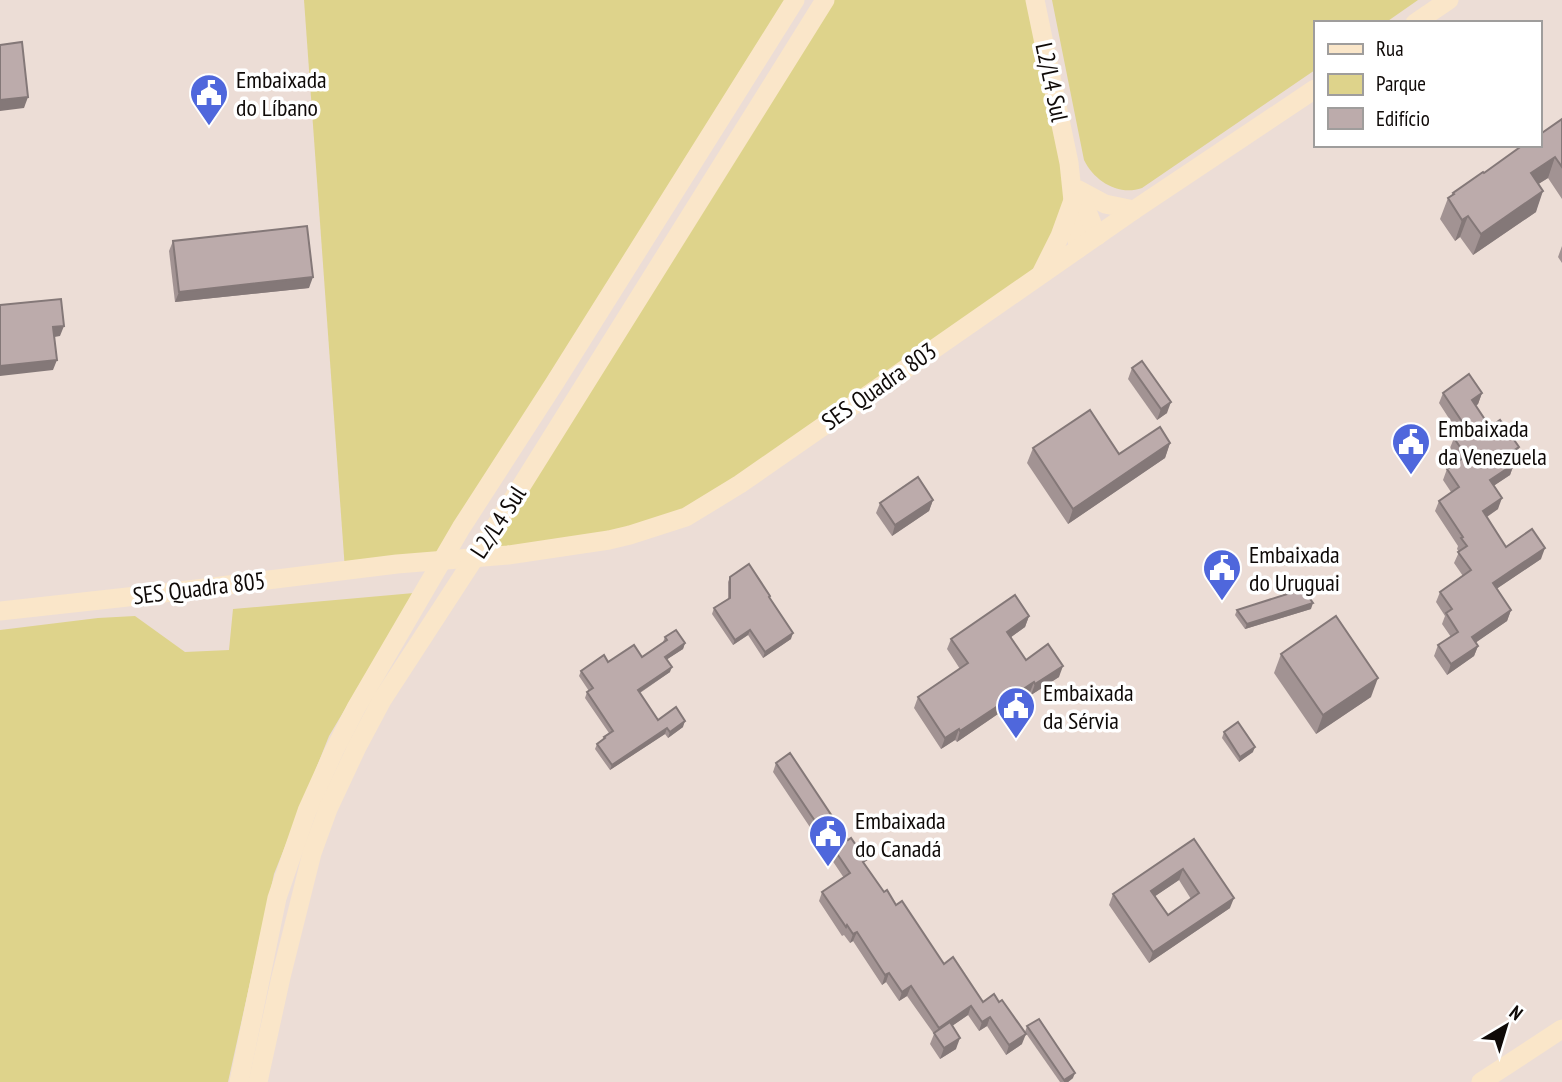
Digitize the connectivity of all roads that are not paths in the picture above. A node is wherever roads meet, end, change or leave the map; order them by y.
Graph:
1 (795, 0) edge
2 (825, 0) edge
3 (1035, 0) edge
4 (1449, 0) edge
5 (1418, 21) edge
6 (1314, 90) edge
7 (1076, 195) junction
8 (1134, 210) junction
9 (1097, 236) junction
10 (1078, 249) junction
11 (1040, 276) junction
12 (397, 564) joint
13 (0, 611) edge
14 (1562, 1029) edge
15 (239, 1082) edge
16 (258, 1082) edge
17 (1481, 1082) edge

1 - 15 main road, L2/L4 Sul
2 - 16 main road, L2/L4 Sul
3 - 7 main road, L2/L4 Sul
4 - 5 main road
6 - 8 main road, SES Quadra 803
7 - 8 main road
7 - 9 main road, L2/L4 Sul
7 - 10 main road, L2/L4 Sul
7 - 11 main road
8 - 9 main road, SES Quadra 803
9 - 10 main road, SES Quadra 803
10 - 11 main road, SES Quadra 803
11 - 12 main road, SES Quadra 803
12 - 13 main road, SES Quadra 805
14 - 17 main road

